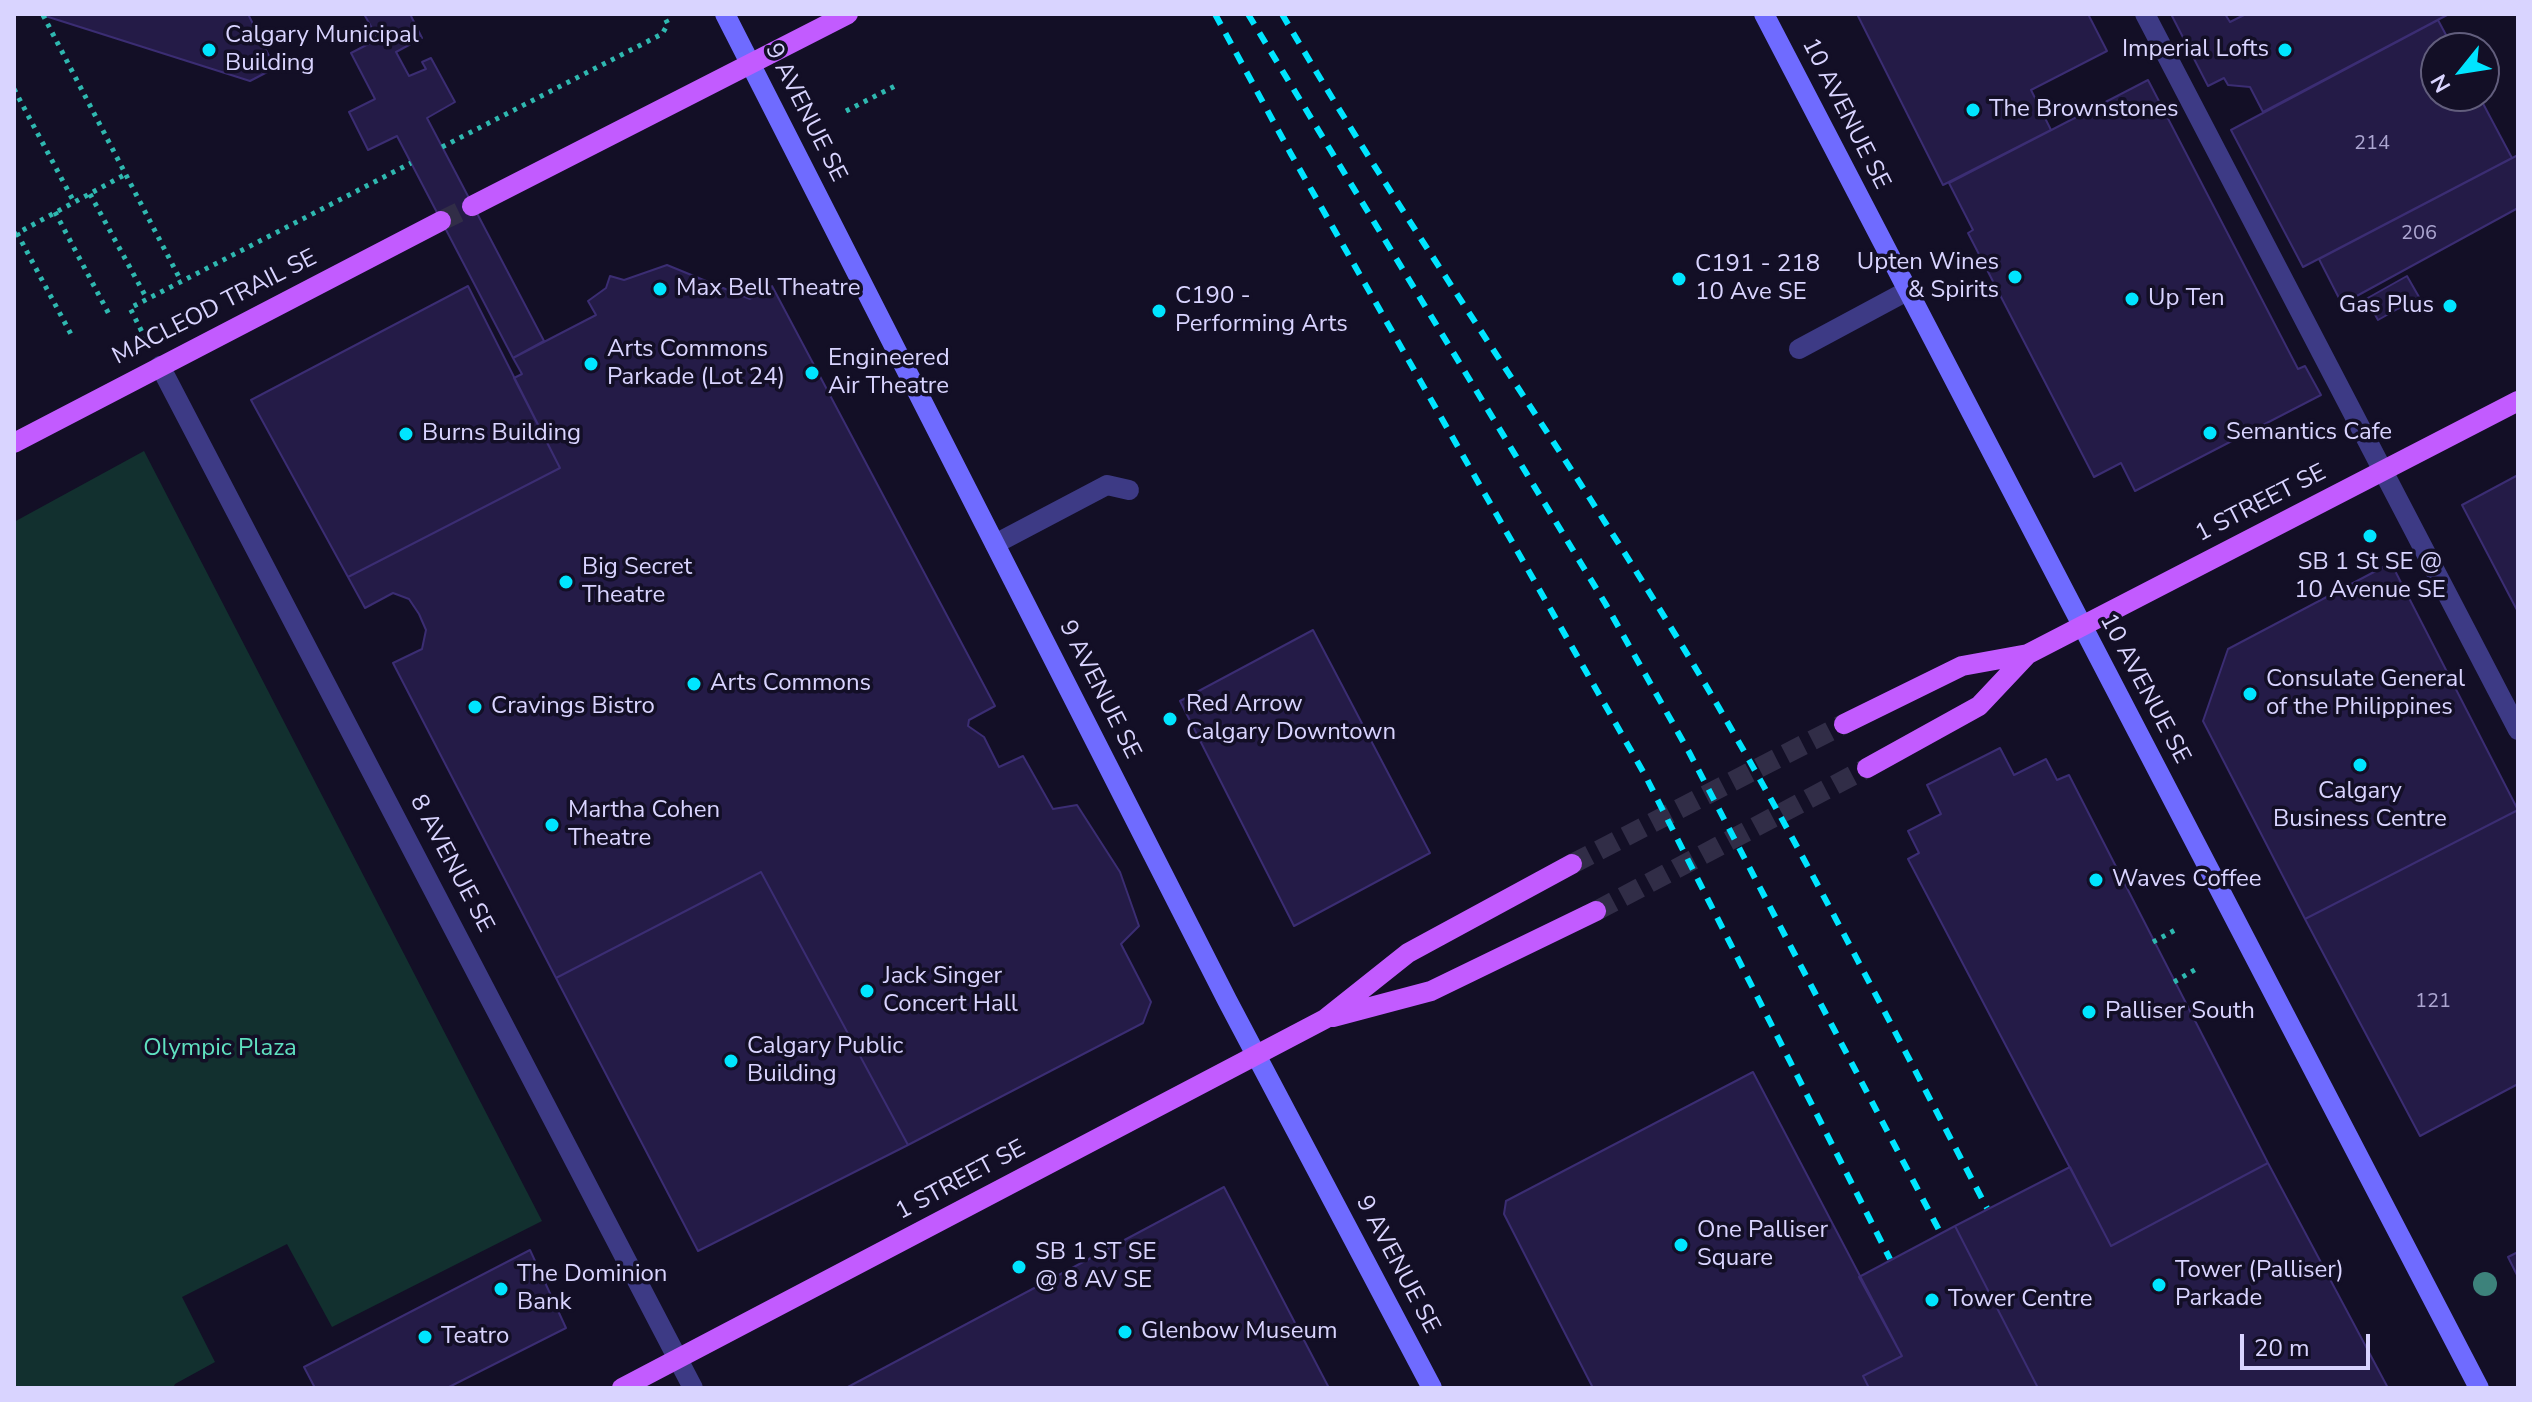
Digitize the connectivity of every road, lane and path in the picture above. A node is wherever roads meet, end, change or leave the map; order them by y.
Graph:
1 (663, 14) edge
2 (725, 14) edge
3 (848, 14) edge
4 (1764, 14) edge
5 (2145, 14) edge
6 (43, 15) edge
7 (750, 63) junction
8 (897, 85) dead end
9 (14, 89) edge
10 (16, 96) edge
11 (846, 111) dead end
12 (442, 147) dead end
13 (411, 163) dead end
14 (126, 174) junction
15 (90, 194) junction
16 (74, 202) junction
17 (472, 206) tunnel mouth
18 (55, 212) junction
19 (441, 221) tunnel mouth
20 (16, 234) edge
21 (181, 281) junction
22 (1907, 291) junction
23 (147, 299) junction
24 (111, 318) dead end
25 (73, 338) dead end
26 (1799, 349) dead end
27 (160, 366) junction
28 (2518, 401) edge
29 (14, 443) edge
30 (2383, 471) junction
31 (1129, 490) dead end
32 (995, 544) junction
33 (2081, 626) junction
34 (2028, 654) junction
35 (1844, 724) tunnel mouth
36 (2518, 730) edge
37 (1867, 768) tunnel mouth
38 (1572, 864) tunnel mouth
39 (1596, 911) tunnel mouth
40 (2177, 929) dead end
41 (2153, 942) dead end
42 (2198, 968) dead end
43 (2174, 982) dead end
44 (1325, 1019) junction
45 (1256, 1055) junction
46 (679, 1360) junction
47 (622, 1388) edge
48 (693, 1388) edge
49 (1432, 1388) edge
50 (2479, 1388) edge

1 - 12 path
2 - 7 main road, 9 AVENUE SE
3 - 7 main road
4 - 22 main road, 10 AVENUE SE
5 - 30 street
6 - 14 path
7 - 17 main road
7 - 32 main road, 9 AVENUE SE
8 - 11 path
9 - 10 path
10 - 16 path
13 - 21 path
14 - 15 path
14 - 21 path
15 - 16 path
15 - 23 path
16 - 18 path
18 - 20 path
18 - 24 path
19 - 27 main road, MACLEOD TRAIL SE
20 - 25 path
21 - 23 path
22 - 26 street
22 - 33 main road, 10 AVENUE SE
23 - 27 path
27 - 29 main road, MACLEOD TRAIL SE
27 - 46 street, 8 AVENUE SE
28 - 30 main road, 1 STREET SE
30 - 33 main road, 1 STREET SE
30 - 36 street
31 - 32 street
32 - 45 main road, 9 AVENUE SE
33 - 34 main road, 1 STREET SE
33 - 50 main road, 10 AVENUE SE
34 - 35 main road, 1 STREET SE
34 - 37 main road, 1 STREET SE
38 - 44 main road, 1 STREET SE
39 - 44 main road, 1 STREET SE
40 - 41 path
42 - 43 path
44 - 45 main road, 1 STREET SE
45 - 46 main road, 1 STREET SE
45 - 49 main road, 9 AVENUE SE
46 - 47 main road, 1 STREET SE
46 - 48 street, 8 AVENUE SE

